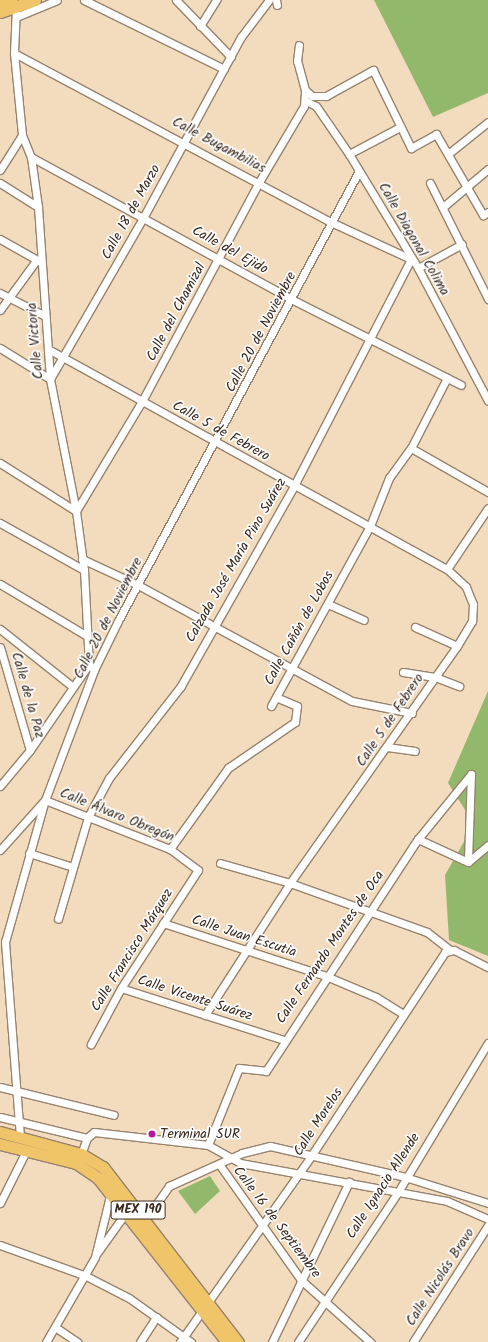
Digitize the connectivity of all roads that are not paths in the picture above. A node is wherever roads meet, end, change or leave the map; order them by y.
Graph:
1 (35, 0) edge
2 (57, 0) edge
3 (84, 0) edge
4 (176, 0) edge
5 (216, 0) edge
6 (269, 0) edge
7 (0, 4) edge
8 (14, 8) edge
9 (0, 12) edge
10 (200, 26) junction
11 (299, 45) dead end
12 (14, 53) junction
13 (231, 56) junction
14 (224, 69) junction
15 (305, 90) junction
16 (306, 102) junction
17 (488, 122) edge
18 (400, 126) junction
19 (22, 135) junction
20 (184, 141) junction
21 (349, 154) junction
22 (448, 154) junction
23 (31, 157) junction
24 (0, 170) edge
25 (488, 170) edge
26 (359, 171) junction
27 (259, 182) junction
28 (0, 183) edge
29 (430, 183) dead end
30 (466, 188) junction
31 (38, 207) junction
32 (442, 207) junction
33 (488, 212) edge
34 (144, 218) junction
35 (333, 223) junction
36 (0, 238) edge
37 (462, 244) junction
38 (220, 258) junction
39 (412, 259) junction
40 (39, 261) junction
41 (418, 268) junction
42 (0, 293) edge
43 (8, 298) junction
44 (488, 298) edge
45 (293, 300) junction
46 (0, 310) edge
47 (45, 316) junction
48 (369, 337) junction
49 (0, 348) edge
50 (48, 349) junction
51 (63, 358) junction
52 (50, 378) junction
53 (447, 378) junction
54 (461, 385) dead end
55 (488, 401) edge
56 (141, 403) junction
57 (217, 443) junction
58 (411, 448) junction
59 (0, 463) edge
60 (294, 486) junction
61 (488, 492) edge
62 (488, 508) edge
63 (76, 511) junction
64 (0, 523) edge
65 (370, 526) junction
66 (82, 559) junction
67 (446, 569) junction
68 (84, 570) junction
69 (0, 584) edge
70 (138, 585) junction
71 (328, 604) junction
72 (364, 620) dead end
73 (211, 627) junction
74 (415, 627) dead end
75 (0, 628) edge
76 (87, 636) junction
77 (457, 646) junction
78 (0, 647) edge
79 (89, 664) junction
80 (94, 670) junction
81 (290, 670) junction
82 (403, 672) dead end
83 (435, 677) junction
84 (72, 686) junction
85 (459, 686) dead end
86 (276, 697) junction
87 (271, 706) dead end
88 (412, 713) junction
89 (387, 748) junction
90 (30, 750) junction
91 (415, 751) dead end
92 (0, 786) edge
93 (45, 800) junction
94 (88, 817) junction
95 (418, 839) junction
96 (488, 845) edge
97 (170, 849) junction
98 (0, 850) edge
99 (29, 853) junction
100 (468, 862) junction
101 (220, 863) dead end
102 (73, 866) junction
103 (198, 870) joint
104 (290, 883) junction
105 (371, 911) junction
106 (58, 919) dead end
107 (163, 923) junction
108 (5, 942) junction
109 (0, 949) edge
110 (449, 949) junction
111 (246, 951) junction
112 (488, 967) edge
113 (326, 976) junction
114 (121, 988) junction
115 (403, 1014) junction
116 (205, 1015) junction
117 (284, 1040) junction
118 (488, 1043) edge
119 (91, 1044) dead end
120 (0, 1087) edge
121 (15, 1089) junction
122 (114, 1115) dead end
123 (0, 1117) edge
124 (20, 1122) junction
125 (0, 1132) edge
126 (20, 1137) junction
127 (87, 1138) junction
128 (0, 1144) edge
129 (208, 1145) junction
130 (26, 1151) junction
131 (311, 1156) junction
132 (79, 1159) junction
133 (229, 1159) junction
134 (219, 1164) junction
135 (299, 1173) junction
136 (405, 1177) junction
137 (349, 1182) junction
138 (115, 1188) junction
139 (3, 1191) edge
140 (398, 1192) junction
141 (0, 1202) edge
142 (488, 1203) edge
143 (134, 1205) junction
144 (125, 1213) junction
145 (488, 1219) edge
146 (145, 1220) junction
147 (260, 1224) junction
148 (488, 1225) edge
149 (0, 1246) edge
150 (95, 1257) junction
151 (86, 1276) junction
152 (301, 1280) junction
153 (323, 1300) junction
154 (207, 1307) junction
155 (156, 1317) junction
156 (55, 1327) junction
157 (182, 1340) edge
158 (46, 1342) edge
159 (78, 1342) edge
160 (140, 1342) edge
161 (191, 1342) edge
162 (227, 1342) edge
163 (238, 1342) edge
164 (272, 1342) edge
165 (298, 1342) edge
166 (370, 1342) edge
167 (413, 1342) edge

1 - 8 main road
2 - 8 street
3 - 14 street
4 - 10 street
5 - 10 street
6 - 13 street, Calle 18 de Marzo
7 - 8 main road
8 - 9 main road
8 - 12 street, Calle Victoria
10 - 13 street
11 - 15 street
12 - 19 street, Calle Victoria
12 - 20 street, Calle Bugambilias
13 - 14 street, Calle 18 de Marzo
14 - 20 street, Calle 18 de Marzo
15 - 16 street
15 - 18 street
16 - 21 street, Calle Diagonal Colima
16 - 27 street, Calle del Chamizal
17 - 22 street
18 - 21 street
18 - 22 street
19 - 23 street, Calle Victoria
19 - 24 street
20 - 27 street, Calle Bugambilias
20 - 34 street, Calle 18 de Marzo
21 - 26 street, Calle Diagonal Colima
22 - 30 street
23 - 31 street, Calle Victoria
23 - 34 street, Calle del Ejido
25 - 30 street
26 - 35 street, Calle 20 de Noviembre
26 - 39 street, Calle Diagonal Colima
27 - 35 street, Calle Bugambilias
27 - 38 street, Calle del Chamizal
28 - 31 street
29 - 32 street
30 - 32 street
30 - 33 street
31 - 40 street, Calle Victoria
32 - 37 street
34 - 38 street, Calle del Ejido
34 - 51 street, Calle 18 de Marzo
35 - 39 street, Calle Bugambilias
35 - 45 street, Calle 20 de Noviembre
36 - 40 street
37 - 41 street
37 - 44 street
38 - 45 street, Calle del Ejido
38 - 56 street, Calle del Chamizal
39 - 41 street, Calle Diagonal Colima
39 - 48 street, Calzada José María Pino Suárez
40 - 43 street
40 - 47 street, Calle Victoria
41 - 55 street, Calle Diagonal Colima
42 - 43 street
43 - 46 street
43 - 47 street
45 - 48 street, Calle del Ejido
45 - 57 street, Calle 20 de Noviembre
47 - 50 street, Calle Victoria
48 - 53 street, Calle del Ejido
48 - 60 street, Calzada José María Pino Suárez
49 - 52 street
50 - 51 street, Calle 5 de Febrero
50 - 52 street, Calle Victoria
51 - 52 street, Calle 18 de Marzo
51 - 56 street, Calle 5 de Febrero
52 - 63 street, Calle Victoria
53 - 54 street, Calle del Ejido
53 - 58 street, Calle Cañón de Lobos
56 - 57 street, Calle 5 de Febrero
56 - 63 street, Calle del Chamizal
57 - 60 street, Calle 5 de Febrero
57 - 70 street, Calle 20 de Noviembre
58 - 61 street
58 - 65 street, Calle Cañón de Lobos
59 - 63 street
60 - 65 street, Calle 5 de Febrero
60 - 73 street, Calzada José María Pino Suárez
62 - 67 street
63 - 66 street, Calle Victoria
64 - 68 street
65 - 67 street, Calle 5 de Febrero
65 - 71 street, Calle Cañón de Lobos
66 - 68 street, Calle Victoria
66 - 70 street
67 - 77 street, Calle 5 de Febrero
68 - 76 street, Calle Victoria
69 - 76 street
70 - 73 street
70 - 80 street, Calle 20 de Noviembre
71 - 72 street
71 - 81 street, Calle Cañón de Lobos
73 - 81 street
73 - 94 street, Calzada José María Pino Suárez
74 - 77 street
75 - 84 street
76 - 79 street, Calle Victoria
77 - 83 street, Calle 5 de Febrero
78 - 90 street, Calle de la Paz
79 - 80 street
79 - 84 street
80 - 93 street, Calle 20 de Noviembre
81 - 86 street, Calle Cañón de Lobos
81 - 88 street
82 - 83 street
83 - 85 street
83 - 88 street, Calle 5 de Febrero
84 - 90 street
86 - 87 street
86 - 97 street, Calle Cañón de Lobos
88 - 89 street, Calle 5 de Febrero
89 - 91 street
89 - 104 street, Calle 5 de Febrero
90 - 92 street
93 - 94 street, Calle Álvaro Obregón
93 - 98 street
93 - 99 street, Calle 20 de Noviembre
94 - 97 street, Calle Álvaro Obregón
94 - 102 street, Calzada José María Pino Suárez
95 - 100 street
95 - 100 street, Calle Fernando Montes de Oca
95 - 105 street, Calle Fernando Montes de Oca
96 - 100 street
97 - 103 street, Calle Álvaro Obregón
99 - 102 street
99 - 108 street, Calle 20 de Noviembre
101 - 104 street
102 - 106 street, Calzada José María Pino Suárez
103 - 107 street, Calle Francisco Márquez
104 - 105 street
104 - 111 street
105 - 110 street
105 - 113 street, Calle Fernando Montes de Oca
107 - 111 street, Calle Juan Escutia
107 - 114 street, Calle Francisco Márquez
108 - 109 street
108 - 121 street, Calle 20 de Noviembre
110 - 112 street
110 - 115 street, Calle Morelos
111 - 113 street, Calle Juan Escutia
111 - 116 street
113 - 115 street, Calle Juan Escutia
113 - 117 street, Calle Fernando Montes de Oca
114 - 116 street, Calle Vicente Suárez
114 - 119 street, Calle Francisco Márquez
115 - 131 street, Calle Morelos
116 - 117 street, Calle Vicente Suárez
117 - 129 street, Calle Fernando Montes de Oca
118 - 136 street, Calle Ignacio Allende
120 - 121 street
121 - 122 street
121 - 124 street, Calle 20 de Noviembre
123 - 124 street
124 - 126 street, Calle 20 de Noviembre
124 - 127 street
125 - 126 main road, MEX 190
126 - 132 main road, MEX 190
127 - 129 street
127 - 132 street
128 - 130 main road, MEX 190
129 - 133 street
130 - 132 main road, MEX 190
130 - 139 street
131 - 133 street
131 - 135 street, Calle Morelos
131 - 136 street
132 - 138 main road, MEX 190
133 - 134 street
133 - 135 street
134 - 146 street
134 - 147 street, Calle 16 de Septiembre
135 - 137 street
135 - 147 street, Calle Morelos
136 - 140 street, Calle Ignacio Allende
136 - 142 street
137 - 140 street
137 - 152 street
138 - 143 main road, MEX 190
138 - 144 main road, MEX 190
138 - 150 street
139 - 141 street
140 - 145 street
140 - 153 street, Calle Ignacio Allende
143 - 144 street
143 - 146 main road, MEX 190
144 - 150 street
144 - 154 main road, MEX 190
146 - 154 main road, MEX 190
147 - 152 street, Calle 16 de Septiembre
147 - 154 street, Calle Morelos
148 - 167 street, Calle Nicolás Bravo
149 - 151 street
150 - 151 street
151 - 155 street
151 - 156 street
152 - 153 street, Calle 16 de Septiembre
152 - 164 street
153 - 165 street, Calle Ignacio Allende
153 - 166 street, Calle 16 de Septiembre
154 - 157 street, Calle Morelos
154 - 162 main road, MEX 190
154 - 163 main road, MEX 190
155 - 157 street
155 - 160 street
156 - 158 street
156 - 159 street
157 - 161 street

